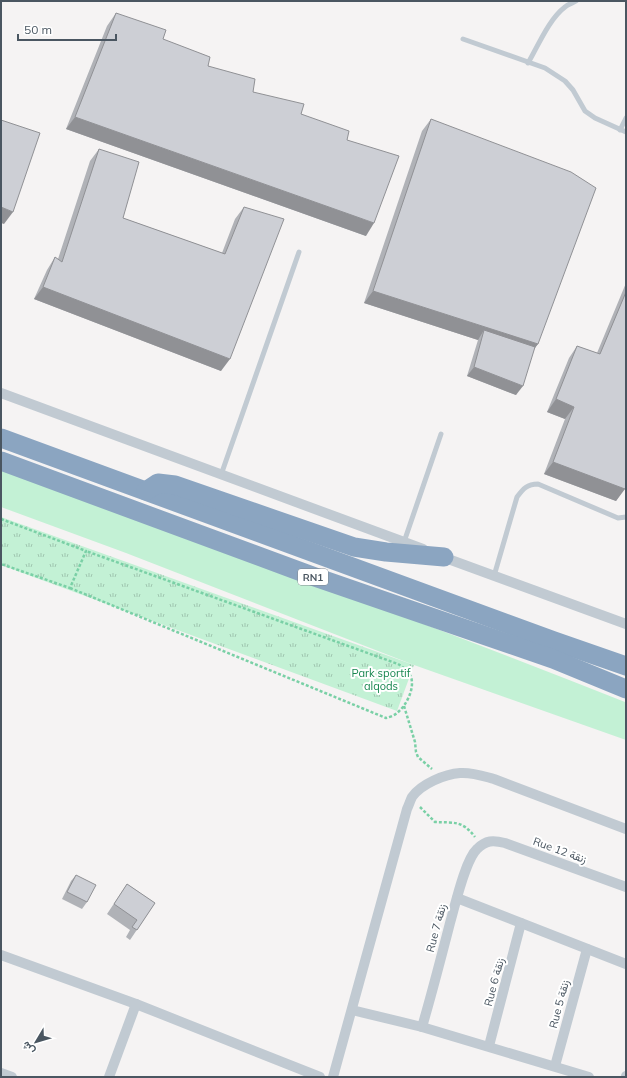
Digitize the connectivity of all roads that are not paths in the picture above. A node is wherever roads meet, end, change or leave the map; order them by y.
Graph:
1 (576, 1) edge
2 (463, 39) dead end
3 (528, 63) junction
4 (626, 118) edge
5 (620, 130) junction
6 (626, 132) edge
7 (299, 252) dead end
8 (1, 393) edge
9 (441, 434) dead end
10 (1, 438) edge
11 (1, 460) edge
12 (221, 475) junction
13 (146, 491) junction
14 (626, 517) edge
15 (404, 542) junction
16 (444, 557) junction
17 (494, 576) junction
18 (626, 624) edge
19 (554, 659) junction
20 (626, 666) edge
21 (626, 689) edge
22 (626, 696) edge
23 (626, 829) edge
24 (484, 843) joint
25 (626, 887) edge
26 (457, 898) junction
27 (521, 923) junction
28 (587, 948) junction
29 (2, 957) edge
30 (626, 964) edge
31 (136, 1004) junction
32 (352, 1010) junction
33 (422, 1027) junction
34 (489, 1046) junction
35 (555, 1066) junction
36 (1, 1073) edge
37 (314, 1076) edge
38 (12, 1077) edge
39 (109, 1077) edge
40 (333, 1077) edge
41 (589, 1077) edge

1 - 3 lane
2 - 3 lane
3 - 5 lane
4 - 5 lane
5 - 6 lane
7 - 12 lane
8 - 12 street
9 - 15 lane
10 - 13 highway, RN1
11 - 19 highway, RN1
12 - 15 street
13 - 16 highway
13 - 20 highway, RN1
14 - 17 lane
15 - 16 street
16 - 17 street
17 - 18 street
19 - 21 highway, RN1
19 - 22 highway
23 - 32 street
24 - 25 street, Rue 12 زنقة
24 - 26 street, Rue 7 زنقة
26 - 27 street
26 - 33 street, Rue 7 زنقة
27 - 28 street
27 - 34 street, Rue 6 زنقة
28 - 30 street
28 - 35 street, Rue 5 زنقة
29 - 31 street
31 - 37 street
31 - 39 street
32 - 33 street
32 - 40 street
33 - 34 street
34 - 35 street
35 - 41 street
36 - 38 street

